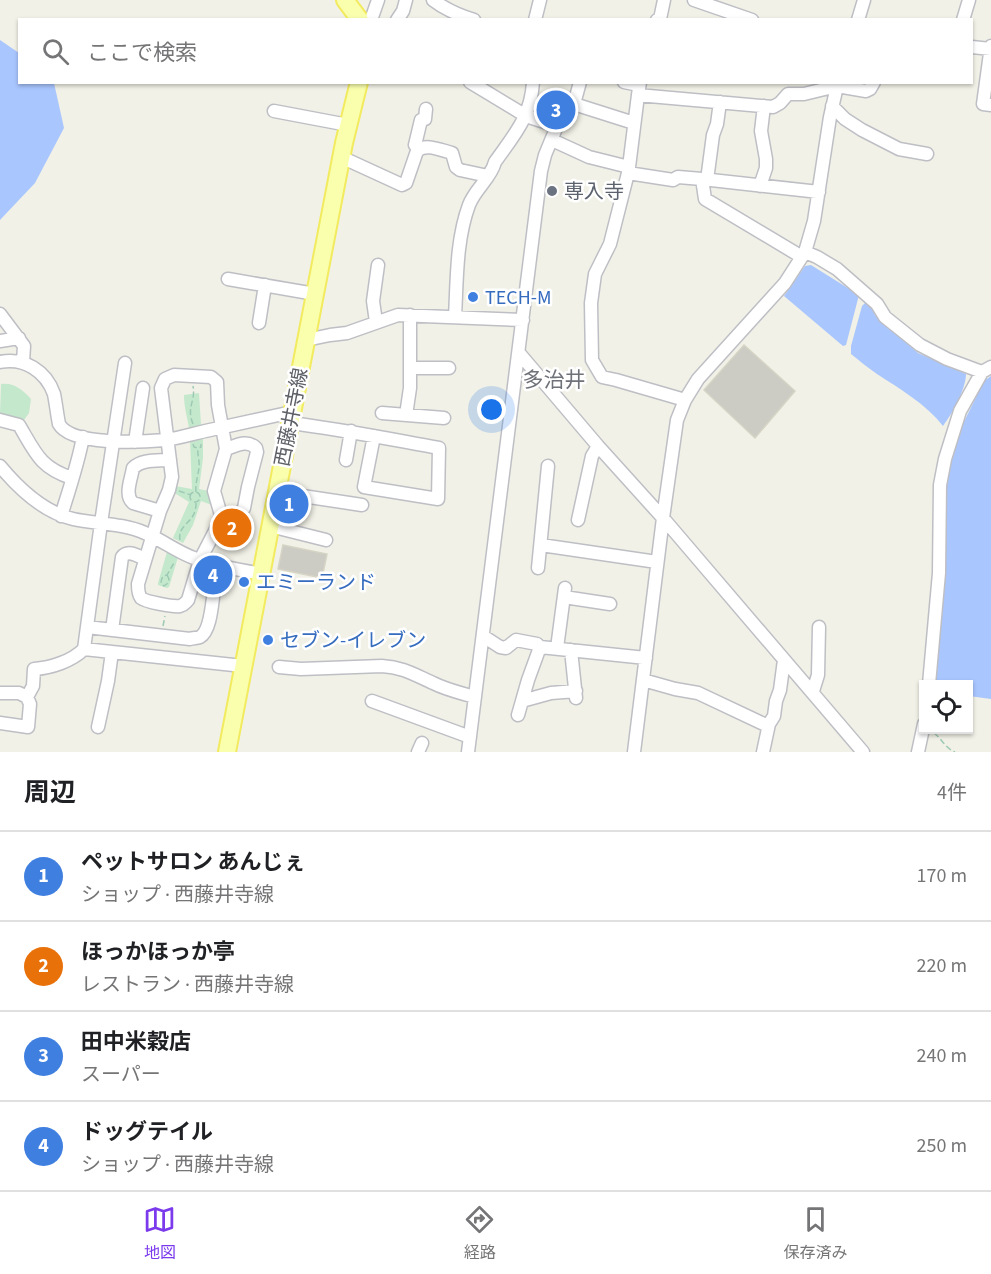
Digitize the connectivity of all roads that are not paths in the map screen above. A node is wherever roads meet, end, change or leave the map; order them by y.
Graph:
1 (345, 0) edge
2 (378, 0) edge
3 (406, 0) edge
4 (433, 0) edge
5 (540, 0) edge
6 (664, 0) edge
7 (694, 0) edge
8 (864, 0) edge
9 (969, 0) edge
10 (444, 15) edge
11 (358, 18) edge
12 (372, 18) edge
13 (398, 18) edge
14 (467, 18) edge
15 (536, 18) edge
16 (660, 18) edge
17 (746, 18) edge
18 (859, 18) edge
19 (964, 18) edge
20 (973, 47) edge
21 (991, 48) edge
22 (358, 84) edge
23 (473, 84) edge
24 (533, 84) edge
25 (579, 84) edge
26 (838, 84) edge
27 (873, 84) edge
28 (639, 88) edge
29 (720, 102) junction
30 (574, 104) junction
31 (991, 105) edge
32 (764, 106) junction
33 (832, 106) junction
34 (426, 109) dead end
35 (274, 111) dead end
36 (526, 116) junction
37 (634, 123) junction
38 (348, 125) junction
39 (557, 126) junction
40 (552, 140) junction
41 (419, 149) junction
42 (927, 154) dead end
43 (341, 157) junction
44 (628, 170) junction
45 (488, 176) junction
46 (704, 180) junction
47 (760, 186) junction
48 (819, 192) junction
49 (804, 255) junction
50 (378, 265) dead end
51 (228, 279) dead end
52 (265, 285) junction
53 (315, 294) junction
54 (0, 314) edge
55 (410, 315) junction
56 (455, 316) junction
57 (523, 320) junction
58 (376, 321) junction
59 (259, 323) dead end
60 (19, 338) junction
61 (306, 340) junction
62 (0, 341) edge
63 (519, 353) junction
64 (0, 362) edge
65 (23, 362) junction
66 (125, 363) dead end
67 (410, 368) junction
68 (449, 368) dead end
69 (987, 370) edge
70 (143, 388) dead end
71 (685, 400) junction
72 (382, 413) dead end
73 (406, 415) junction
74 (291, 417) junction
75 (444, 418) dead end
76 (0, 420) edge
77 (222, 427) junction
78 (351, 432) junction
79 (374, 436) junction
80 (83, 438) junction
81 (167, 440) junction
82 (113, 441) junction
83 (135, 442) junction
84 (598, 446) junction
85 (226, 448) junction
86 (170, 460) junction
87 (346, 460) dead end
88 (0, 466) edge
89 (548, 466) dead end
90 (72, 478) junction
91 (4, 479) edge
92 (276, 492) junction
93 (362, 505) dead end
94 (160, 512) junction
95 (221, 515) junction
96 (61, 516) junction
97 (663, 518) junction
98 (578, 520) dead end
99 (101, 523) junction
100 (270, 526) junction
101 (152, 537) junction
102 (326, 540) dead end
103 (541, 545) junction
104 (146, 559) junction
105 (200, 560) junction
106 (657, 562) junction
107 (538, 568) dead end
108 (261, 574) junction
109 (194, 581) junction
110 (610, 604) dead end
111 (87, 627) junction
112 (819, 627) dead end
113 (111, 630) junction
114 (483, 636) junction
115 (540, 647) junction
116 (557, 648) junction
117 (84, 649) junction
118 (571, 650) junction
119 (112, 652) junction
120 (645, 658) junction
121 (784, 660) junction
122 (243, 666) junction
123 (279, 667) dead end
124 (643, 680) junction
125 (929, 680) edge
126 (813, 691) junction
127 (0, 693) edge
128 (27, 697) junction
129 (475, 697) junction
130 (372, 701) dead end
131 (522, 701) junction
132 (518, 715) dead end
133 (0, 723) edge
134 (768, 726) junction
135 (98, 727) dead end
136 (922, 734) edge
137 (470, 736) junction
138 (227, 752) edge
139 (468, 752) edge
140 (634, 752) edge
141 (763, 752) edge
142 (863, 752) edge
143 (918, 752) edge

1 - 11 main road
2 - 12 street
3 - 13 street
4 - 10 street
5 - 15 street
6 - 16 street
7 - 17 street
8 - 18 street
9 - 19 street
10 - 14 street
20 - 21 street
21 - 31 street
22 - 38 main road, 西藤井寺線
23 - 36 street
24 - 36 street
25 - 30 street
26 - 27 street
26 - 32 street
26 - 33 street
28 - 29 street
28 - 37 street
29 - 32 street
29 - 46 street
30 - 37 street
30 - 39 street
32 - 47 street
33 - 42 street
33 - 48 street
34 - 41 street
35 - 38 street
36 - 39 street
36 - 45 street
37 - 44 street
38 - 43 main road, 西藤井寺線
39 - 40 street
40 - 44 street
40 - 57 street
41 - 43 street
41 - 45 street
43 - 53 main road, 西藤井寺線
44 - 46 street
44 - 71 street
45 - 56 street
46 - 47 street
46 - 49 street
47 - 48 street
48 - 49 street
49 - 69 street
49 - 71 street
50 - 58 street
51 - 52 street
52 - 53 street
52 - 59 street
53 - 61 main road, 西藤井寺線
54 - 60 street
55 - 56 street
55 - 58 street
55 - 67 street
56 - 57 street
57 - 63 street
58 - 61 street
60 - 62 street
60 - 65 street
61 - 74 main road, 西藤井寺線
63 - 84 street
63 - 114 street
64 - 65 street
65 - 80 street
66 - 82 street
67 - 68 street
67 - 73 street
69 - 125 street
70 - 83 street
71 - 97 street
72 - 73 street
73 - 75 street
74 - 77 street
74 - 78 street
74 - 92 main road, 西藤井寺線
76 - 90 street
77 - 81 street
77 - 81 street
77 - 85 street
78 - 79 street
78 - 87 street
79 - 79 street
80 - 82 street
80 - 90 street
81 - 83 street
81 - 86 street
82 - 83 street
82 - 99 street
84 - 97 street
84 - 98 street
85 - 95 street
85 - 95 street
86 - 94 street
86 - 94 street
88 - 91 street
89 - 103 street
90 - 96 street
91 - 96 street
92 - 93 street
92 - 100 main road, 西藤井寺線
94 - 101 street
95 - 105 street
96 - 99 street
97 - 106 street
97 - 121 street
99 - 101 street
99 - 111 street
100 - 102 street
100 - 108 main road, 西藤井寺線
101 - 104 street
101 - 105 street
103 - 106 street
103 - 107 street
104 - 109 street
104 - 113 street
105 - 108 street
105 - 109 street
106 - 120 street
108 - 122 main road, 西藤井寺線
109 - 113 street
110 - 116 street
111 - 113 street
111 - 117 street
112 - 126 street
114 - 115 street
114 - 129 street
115 - 116 street
115 - 131 street
116 - 118 street
117 - 119 street
117 - 128 street
118 - 120 street
118 - 131 street
119 - 122 street
119 - 135 street
120 - 124 street
121 - 126 street
121 - 134 street
122 - 138 main road, 西藤井寺線
123 - 129 street
124 - 134 street
124 - 140 street
126 - 142 street
127 - 128 street
128 - 133 street
129 - 137 street
130 - 137 street
131 - 132 street
134 - 141 street
136 - 143 street
137 - 139 street

